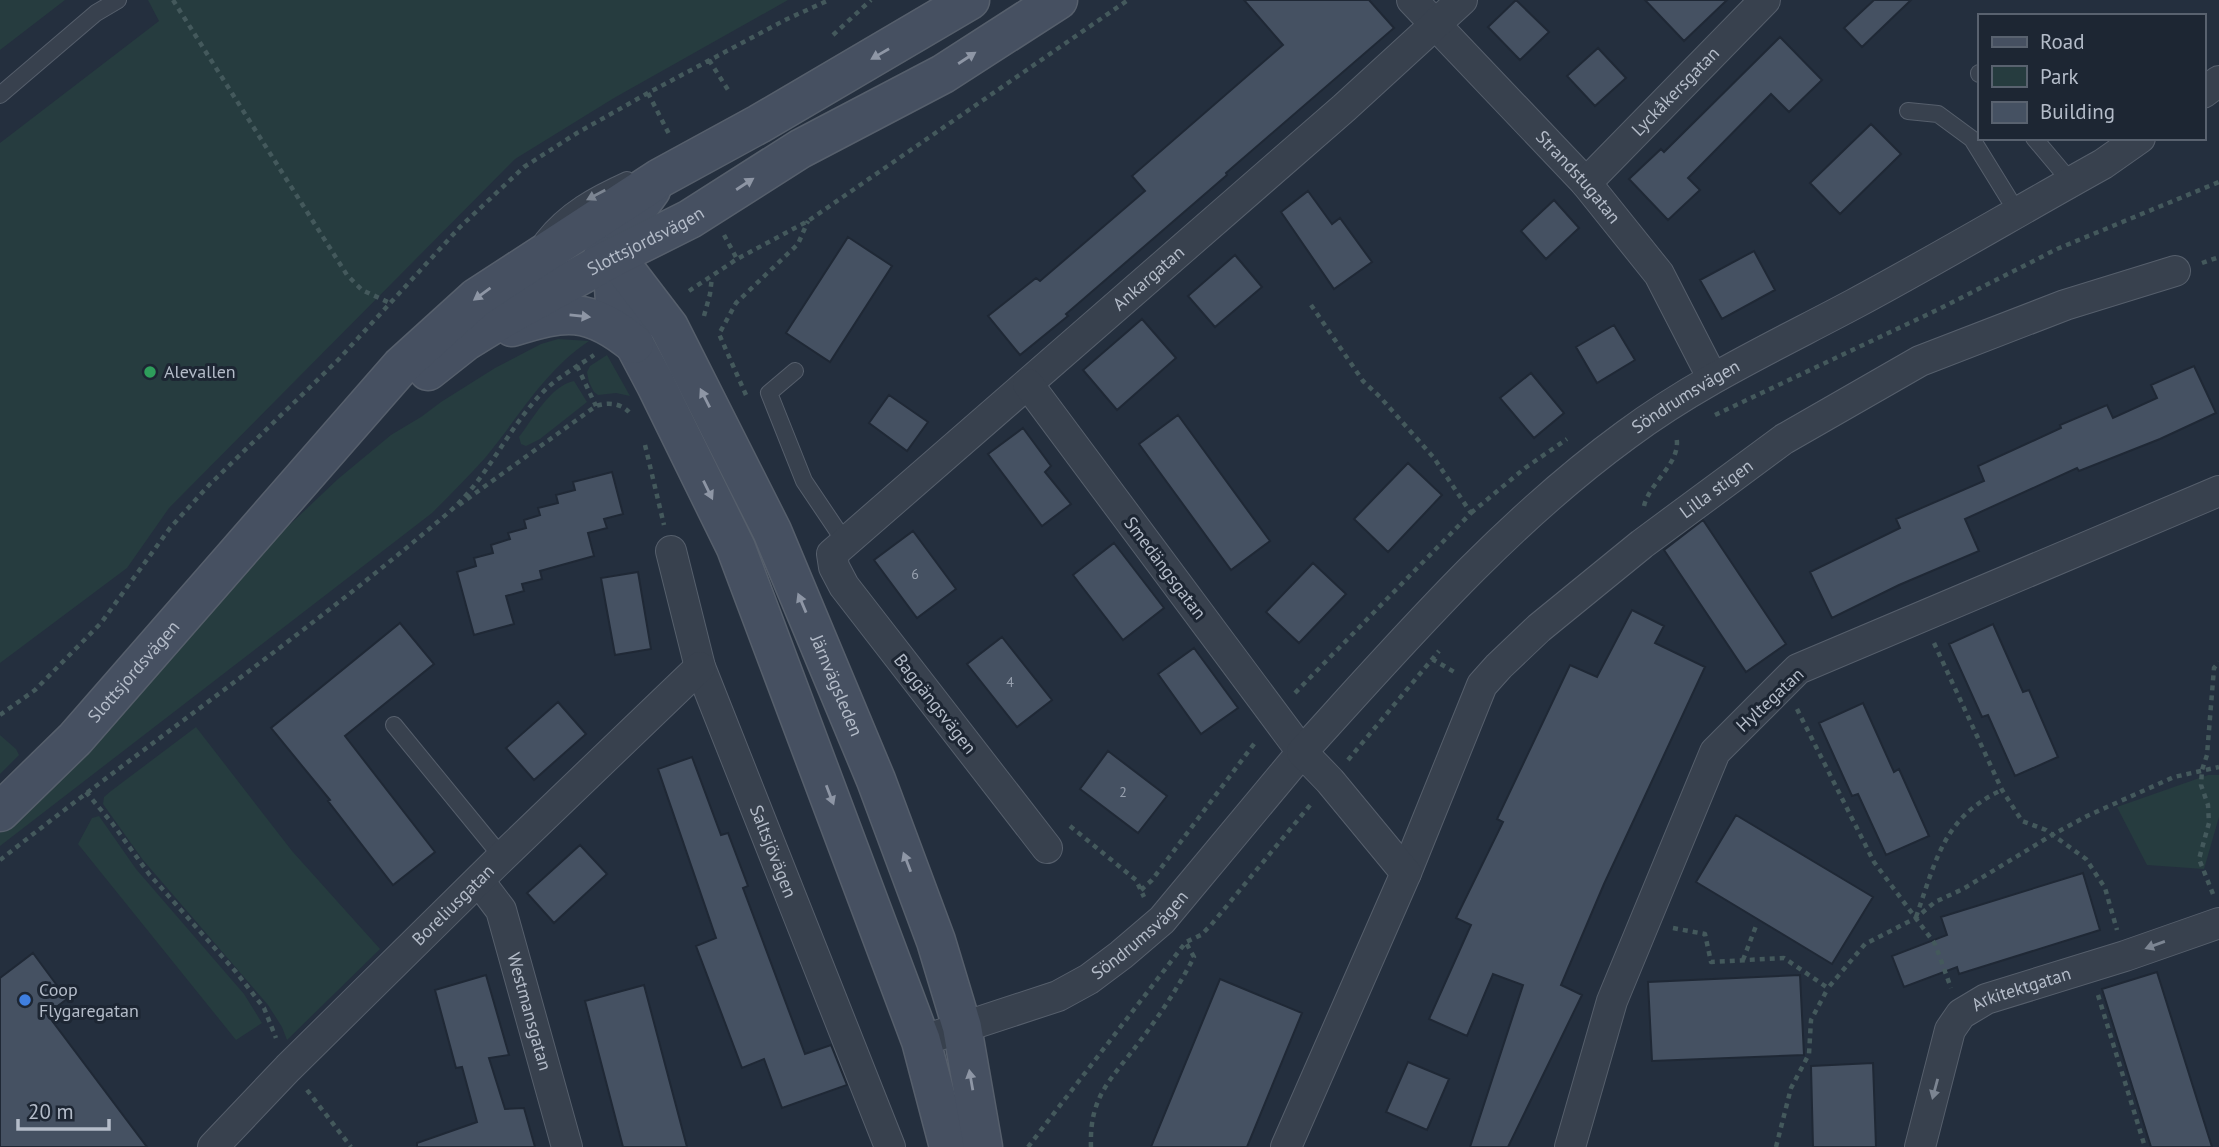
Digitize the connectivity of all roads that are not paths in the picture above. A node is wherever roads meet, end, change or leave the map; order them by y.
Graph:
1 (118, 0) edge
2 (970, 0) edge
3 (1058, 0) edge
4 (1412, 0) edge
5 (1462, 0) edge
6 (1765, 0) edge
7 (1434, 25) junction
8 (2219, 80) edge
9 (2205, 91) edge
10 (0, 95) edge
11 (1908, 111) dead end
12 (2036, 140) edge
13 (2137, 140) edge
14 (660, 178) junction
15 (2071, 182) junction
16 (1586, 183) junction
17 (2017, 212) junction
18 (706, 225) junction
19 (538, 256) junction
20 (611, 258) junction
21 (2175, 271) dead end
22 (687, 324) junction
23 (466, 341) junction
24 (619, 346) junction
25 (795, 371) dead end
26 (1712, 377) junction
27 (1028, 384) junction
28 (2219, 491) edge
29 (261, 523) junction
30 (839, 548) junction
31 (671, 551) road end
32 (700, 667) junction
33 (394, 726) dead end
34 (1302, 752) junction
35 (0, 812) edge
36 (1047, 848) dead end
37 (502, 857) junction
38 (1406, 873) junction
39 (479, 881) junction
40 (2217, 911) edge
41 (962, 1027) junction
42 (921, 1041) junction
43 (213, 1147) edge
44 (567, 1147) edge
45 (890, 1147) edge
46 (949, 1147) edge
47 (983, 1147) edge
48 (1286, 1147) edge
49 (1570, 1147) edge
50 (1920, 1147) edge

1 - 10 lane
2 -> 14 main road, Slottsjordsvägen
18 -> 3 main road, Slottsjordsvägen
4 - 7 street, Strandstugatan
5 - 7 street, Ankargatan
6 - 16 street, Lyckåkersgatan
7 - 16 street, Strandstugatan
7 - 27 street, Ankargatan
8 - 9 street
11 - 17 lane
12 - 15 lane
13 - 15 street, Söndrumsvägen
14 -> 19 main road, Slottsjordsvägen
14 - 20 main road
15 - 17 street, Söndrumsvägen
16 - 26 street, Strandstugatan
17 - 26 street, Söndrumsvägen
18 - 20 main road, Slottsjordsvägen
18 - 22 main road
19 - 20 main road
19 -> 29 main road, Slottsjordsvägen
20 - 22 main road, Järnvägsleden
20 - 23 main road, Slottsjordsvägen
20 - 24 main road
21 - 38 street, Lilla stigen
41 -> 22 main road, Järnvägsleden
23 -> 24 main road
23 - 29 main road, Slottsjordsvägen
24 -> 42 main road
25 - 30 lane
26 - 34 street, Söndrumsvägen
27 - 30 street, Ankargatan
27 - 34 street, Smedängsgatan
28 - 49 street, Hyltegatan
29 - 35 main road, Slottsjordsvägen
30 - 36 street, Baggängsvägen
31 - 32 street, Saltsjövägen
32 - 37 street, Boreliusgatan
32 - 45 street, Saltsjövägen
33 - 37 lane
34 - 38 street
34 - 41 street, Söndrumsvägen
37 - 39 street, Boreliusgatan
38 - 48 street
39 - 43 street, Boreliusgatan
39 - 44 street, Westmansgatan
40 -> 50 street, Arkitektgatan
41 - 42 street, Söndrumsvägen
47 -> 41 main road, Järnvägsleden
42 - 46 main road

